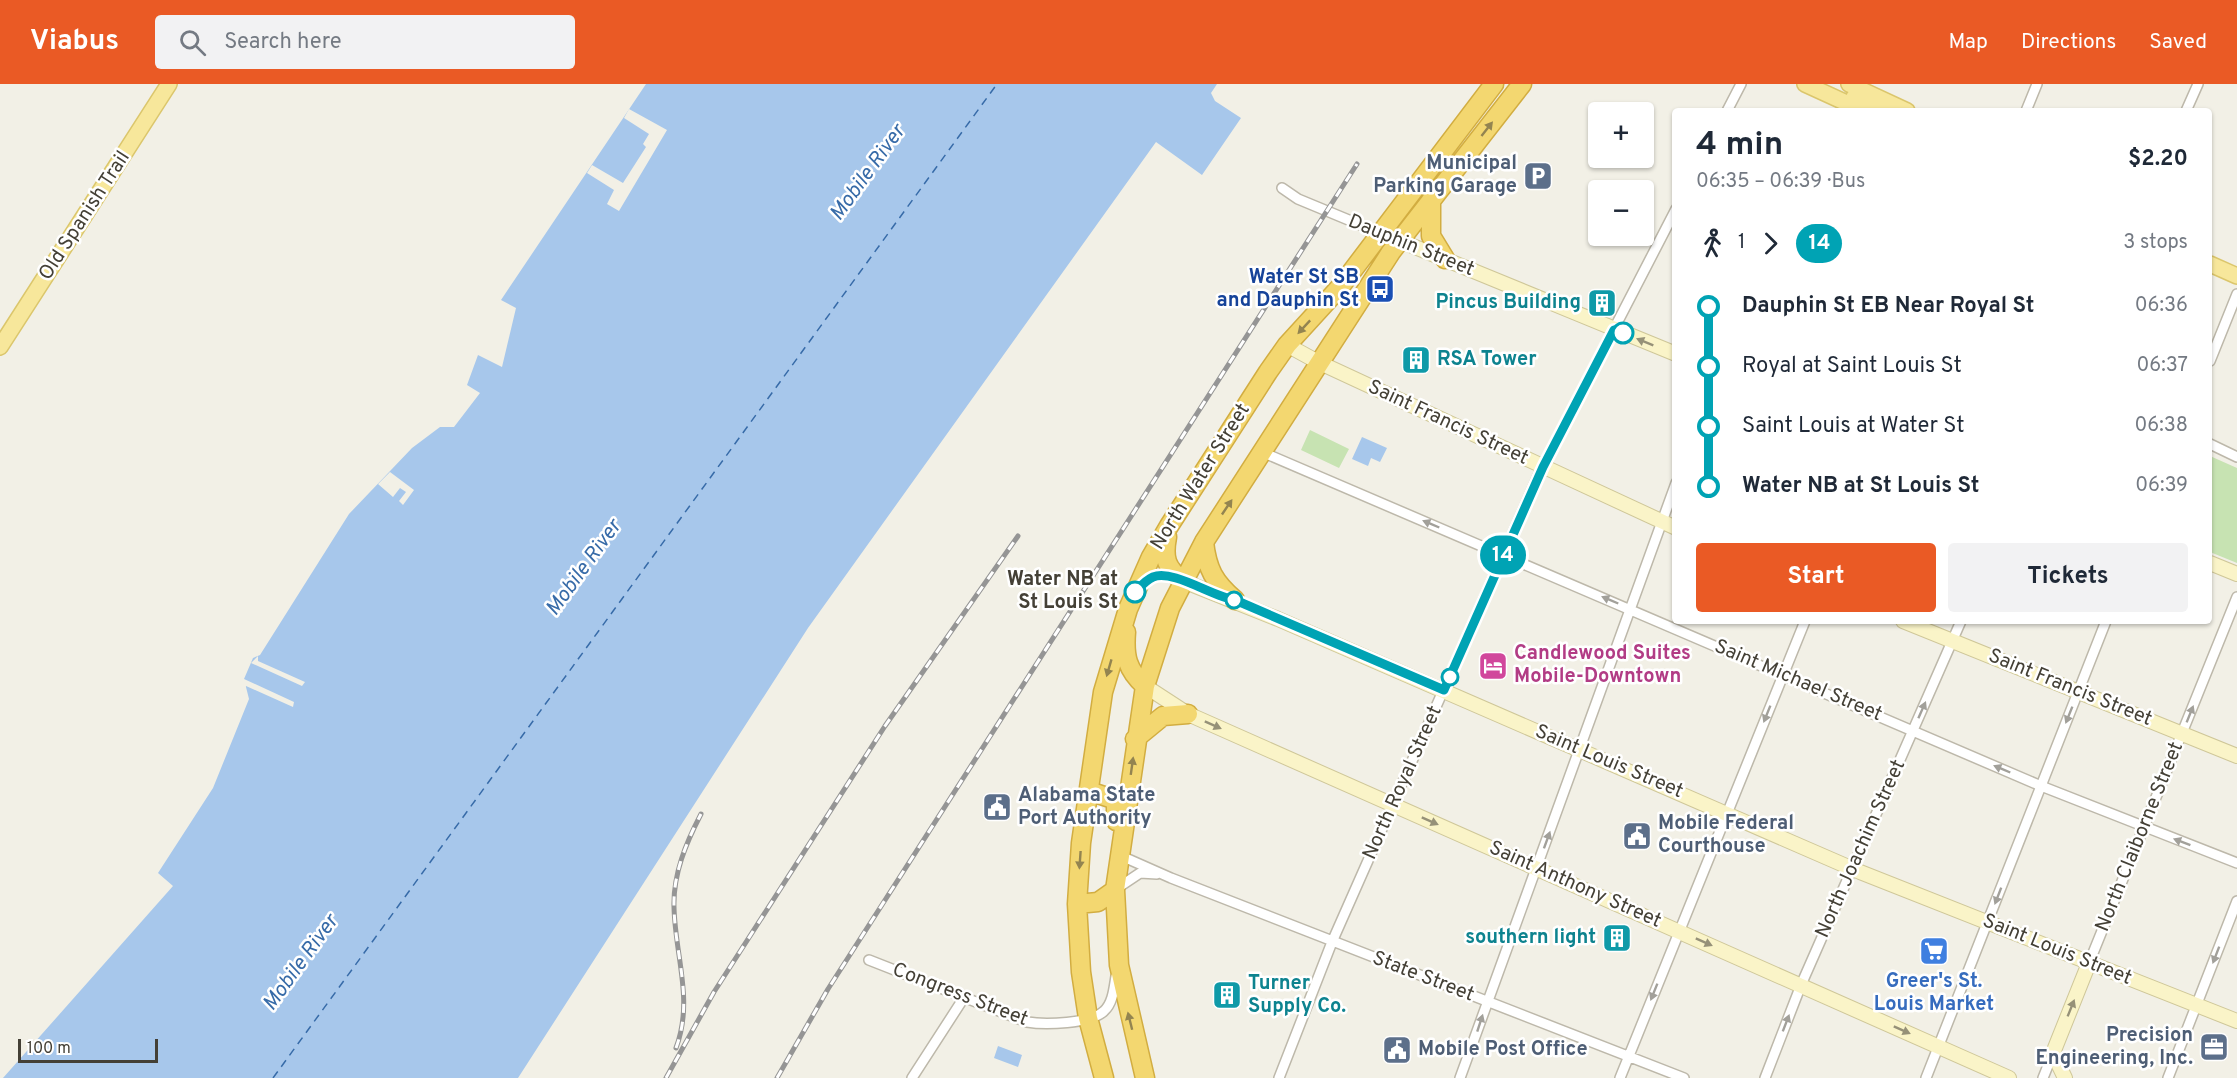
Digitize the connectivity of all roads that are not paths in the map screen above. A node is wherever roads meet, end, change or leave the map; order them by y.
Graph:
1 (169, 84) edge
2 (1494, 84) edge
3 (1522, 84) edge
4 (1741, 84) edge
5 (1805, 84) edge
6 (1827, 84) edge
7 (1849, 84) edge
8 (2037, 84) edge
9 (2198, 84) edge
10 (1729, 108) edge
11 (1857, 108) edge
12 (1879, 108) edge
13 (1901, 108) edge
14 (2027, 108) edge
15 (2187, 108) edge
16 (1282, 188) dead end
17 (1431, 200) junction
18 (1672, 217) edge
19 (1380, 233) junction
20 (1400, 241) junction
21 (1445, 259) junction
22 (2212, 265) edge
23 (2237, 276) edge
24 (2237, 294) edge
25 (1614, 330) junction
26 (1287, 345) junction
27 (0, 347) edge
28 (1672, 352) edge
29 (2212, 356) edge
30 (1318, 362) junction
31 (2212, 445) edge
32 (1262, 452) junction
33 (2237, 457) edge
34 (1543, 467) junction
35 (1672, 493) edge
36 (1661, 521) junction
37 (1169, 526) junction
38 (1672, 526) edge
39 (1204, 542) junction
40 (1503, 555) junction
41 (2212, 564) edge
42 (2237, 574) edge
43 (1183, 581) junction
44 (2237, 597) edge
45 (1235, 600) junction
46 (1131, 601) junction
47 (1631, 609) junction
48 (1804, 624) edge
49 (1910, 624) edge
50 (1960, 624) edge
51 (2105, 624) edge
52 (1952, 641) junction
53 (1783, 675) junction
54 (1145, 686) junction
55 (1444, 690) junction
56 (2078, 692) junction
57 (1188, 714) junction
58 (1912, 730) junction
59 (2182, 733) junction
60 (1135, 739) junction
61 (1580, 750) junction
62 (2237, 756) edge
63 (2041, 786) junction
64 (1089, 791) junction
65 (1392, 805) junction
66 (1727, 813) junction
67 (2144, 827) junction
68 (1119, 855) junction
69 (2237, 863) edge
70 (1536, 868) junction
71 (1852, 868) junction
72 (1162, 875) junction
73 (1115, 890) junction
74 (2237, 901) edge
75 (1077, 903) junction
76 (1987, 923) junction
77 (1678, 931) junction
78 (1332, 942) junction
79 (869, 960) dead end
80 (2089, 963) junction
81 (1119, 965) junction
82 (1801, 985) junction
83 (965, 996) junction
84 (1487, 1002) junction
85 (2196, 1005) junction
86 (1089, 1018) junction
87 (2237, 1021) edge
88 (1093, 1036) junction
89 (1938, 1047) junction
90 (2053, 1053) junction
91 (1629, 1056) junction
92 (912, 1078) edge
93 (1104, 1078) edge
94 (1115, 1078) edge
95 (1145, 1078) edge
96 (1279, 1078) edge
97 (1460, 1078) edge
98 (1620, 1078) edge
99 (1684, 1078) edge
100 (1765, 1078) edge
101 (1926, 1078) edge
102 (2009, 1078) edge
103 (2043, 1078) edge
104 (2065, 1078) edge
105 (2168, 1078) edge

1 - 27 main road, Old Spanish Trail
2 - 19 highway, North Water Street
17 -> 3 highway, North Water Street
4 - 10 street
5 - 11 main road
6 - 12 main road
7 - 13 main road
8 - 14 street
9 - 15 street
16 - 19 street, Dauphin Street
17 - 20 highway, North Water Street
17 - 21 highway
18 - 25 street, North Royal Street
19 - 20 street, Dauphin Street
19 -> 26 highway, North Water Street
20 - 21 street, Dauphin Street
20 - 30 highway, North Water Street
21 - 25 street, Dauphin Street
22 - 23 main road
24 - 29 street
28 -> 25 street, Dauphin Street
25 - 34 street, North Royal Street
26 - 30 street, Saint Francis Street
26 - 37 highway, North Water Street
30 - 32 highway, North Water Street
30 - 34 street, Saint Francis Street
31 - 33 street
39 -> 32 highway, North Water Street
40 -> 32 street, Saint Michael Street
34 - 36 street, Saint Francis Street
34 - 40 street, North Royal Street
35 - 36 street
36 - 38 street, Saint Francis Street
36 - 47 street
37 - 43 highway
37 - 46 highway, North Water Street
39 - 43 highway, North Water Street
39 - 45 highway
47 -> 40 street, Saint Michael Street
40 - 55 street, North Royal Street
41 - 42 street
43 - 45 street, Saint Louis Street
43 - 46 highway
43 - 54 highway, North Water Street
59 -> 44 street, North Claiborne Street
45 - 55 street, Saint Louis Street
46 - 54 highway
46 -> 64 highway, North Water Street
47 - 53 street, Saint Michael Street
47 - 61 street
48 - 53 street
49 - 52 street, Saint Francis Street
50 - 52 street, North Joachim Street
51 - 56 street
52 - 56 street, Saint Francis Street
58 -> 52 street, North Joachim Street
53 - 58 street, Saint Michael Street
53 -> 66 street
54 - 57 street, Saint Anthony Street
54 - 60 highway, North Water Street
55 - 61 street, Saint Louis Street
55 - 65 street, North Royal Street
56 - 59 street, Saint Francis Street
56 -> 63 street
57 - 60 highway
57 -> 65 street, Saint Anthony Street
63 -> 58 street, Saint Michael Street
58 - 71 street, North Joachim Street
59 - 62 street, Saint Francis Street
59 - 67 street, North Claiborne Street
68 -> 60 highway, North Water Street
61 - 66 street, Saint Louis Street
70 -> 61 street
63 - 67 street, Saint Michael Street
63 -> 76 street
64 - 68 highway
64 -> 75 highway, North Water Street
65 -> 70 street, Saint Anthony Street
65 - 78 street, North Royal Street
66 - 71 street, Saint Louis Street
66 - 77 street
69 -> 67 street, Saint Michael Street
67 - 80 street, North Claiborne Street
68 - 72 street, State Street
68 - 73 highway, North Water Street
70 - 77 street, Saint Anthony Street
70 - 84 street
71 - 76 street, Saint Louis Street
71 - 82 street, North Joachim Street
72 - 73 street, State Street
72 - 78 street, State Street
73 - 75 highway
73 - 81 highway, North Water Street
74 -> 85 street
75 - 86 highway, North Water Street
76 - 80 street, Saint Louis Street
76 - 89 street
77 -> 82 street, Saint Anthony Street
77 -> 91 street
78 - 84 street, State Street
78 - 96 street, North Royal Street
79 - 83 street, Congress Street
80 - 85 street, Saint Louis Street
90 -> 80 street, North Claiborne Street
81 - 86 street
95 -> 81 highway, North Water Street
82 -> 89 street, Saint Anthony Street
100 -> 82 street, North Joachim Street
83 - 86 street, Congress Street
83 - 92 street
84 - 91 street, State Street
97 -> 84 street
85 - 87 street, Saint Louis Street
85 - 105 street
86 - 88 highway, North Water Street
88 - 93 highway, North Water Street
88 - 94 highway
89 - 101 street
89 - 102 street, Saint Anthony Street
90 - 103 street, North Claiborne Street
90 - 104 street
91 - 98 street
91 - 99 street, State Street

